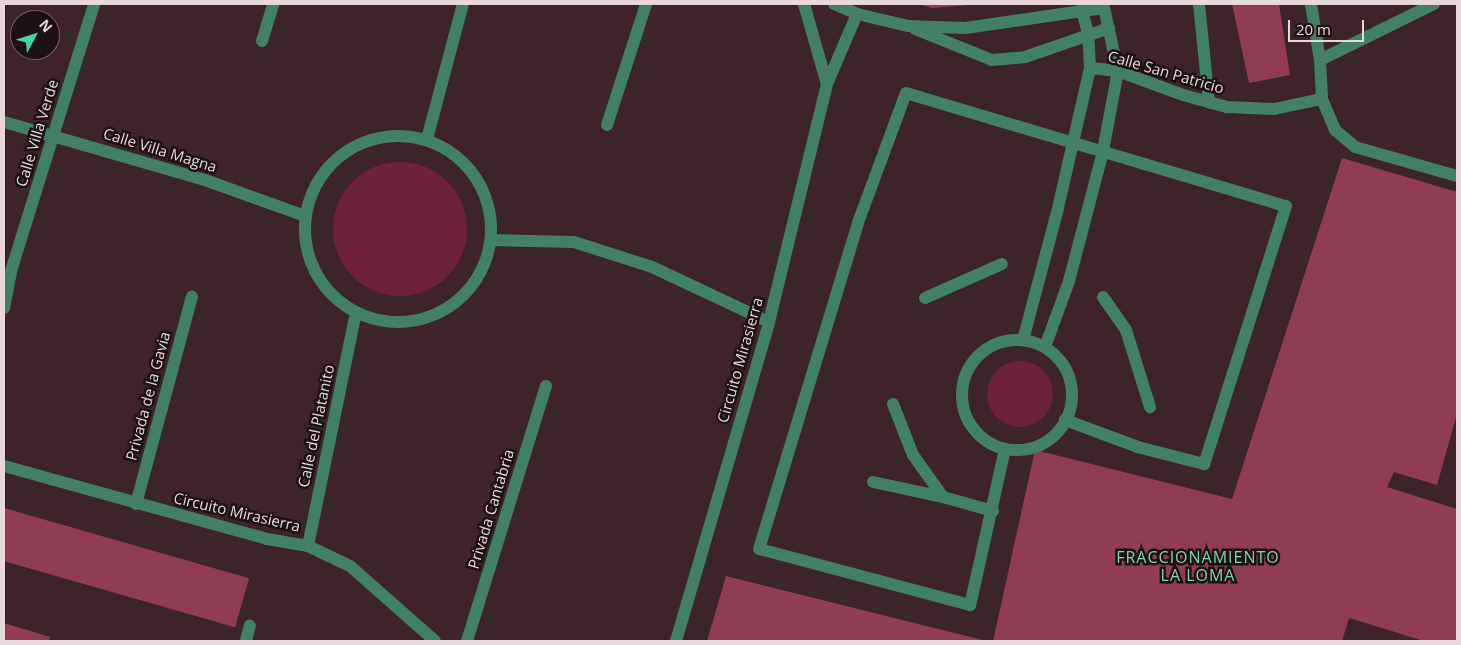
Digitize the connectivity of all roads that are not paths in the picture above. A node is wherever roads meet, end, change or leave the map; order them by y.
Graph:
1 (94, 4) edge
2 (273, 4) edge
3 (463, 4) edge
4 (646, 4) edge
5 (804, 4) edge
6 (834, 4) edge
7 (1199, 4) edge
8 (1311, 4) edge
9 (1434, 4) edge
10 (1102, 6) edge
11 (1083, 7) edge
12 (857, 14) junction
13 (908, 26) junction
14 (1109, 28) junction
15 (1088, 32) junction
16 (262, 41) dead end
17 (1320, 60) junction
18 (1090, 68) junction
19 (1118, 71) junction
20 (827, 84) junction
21 (1322, 99) junction
22 (1209, 102) junction
23 (4, 122) edge
24 (607, 126) dead end
25 (54, 134) junction
26 (427, 139) junction
27 (1073, 141) junction
28 (1103, 151) junction
29 (1457, 176) edge
30 (305, 216) junction
31 (491, 240) junction
32 (1002, 264) dead end
33 (7, 272) edge
34 (192, 296) dead end
35 (1103, 297) dead end
36 (925, 298) dead end
37 (4, 308) edge
38 (356, 313) junction
39 (769, 322) junction
40 (1023, 340) junction
41 (1045, 347) junction
42 (546, 386) dead end
43 (893, 404) dead end
44 (1150, 407) dead end
45 (1066, 420) junction
46 (1005, 449) junction
47 (4, 466) edge
48 (873, 482) dead end
49 (943, 497) junction
50 (136, 504) junction
51 (993, 511) junction
52 (308, 546) junction
53 (250, 626) dead end
54 (246, 641) edge
55 (435, 641) edge
56 (467, 641) edge
57 (676, 641) edge

1 - 25 street, Calle Villa Verde
2 - 16 street
3 - 26 street
4 - 24 street
5 - 20 street, Circuito Mirasierra
6 - 12 street
7 - 22 street
8 - 17 street
9 - 17 street
10 - 11 street, Calle San Patricio
10 - 14 street
11 - 13 street, Calle San Patricio
11 - 15 street
12 - 13 street, Calle San Patricio
12 - 20 street, Circuito Mirasierra
13 - 15 street, Calle San Patricio
14 - 15 street, Calle San Patricio
14 - 19 street
15 - 18 street
17 - 21 street
18 - 19 street, Calle San Patricio
18 - 27 street
19 - 22 street, Calle San Patricio
19 - 28 street
20 - 39 street, Circuito Mirasierra
21 - 22 street, Calle San Patricio
21 - 29 street
23 - 25 street, Calle Villa Magna
25 - 30 street, Calle Villa Magna
25 - 33 street, Calle Villa Verde
26 - 30 street
26 - 31 street
27 - 28 street
27 - 40 street
27 - 51 street
28 - 41 street
28 - 45 street
30 - 38 street
31 - 38 street
31 - 39 street
32 - 36 street
33 - 37 street
34 - 50 street, Privada de la Gavia
35 - 44 street
38 - 52 street, Calle del Platanito
39 - 57 street, Circuito Mirasierra
40 - 41 street
40 - 46 street
41 - 45 street
42 - 56 street, Privada Cantabria
43 - 49 street
45 - 46 street
46 - 51 street
47 - 50 street, Circuito Mirasierra
48 - 49 street
49 - 51 street
50 - 52 street, Circuito Mirasierra
52 - 55 street, Circuito Mirasierra
53 - 54 street

